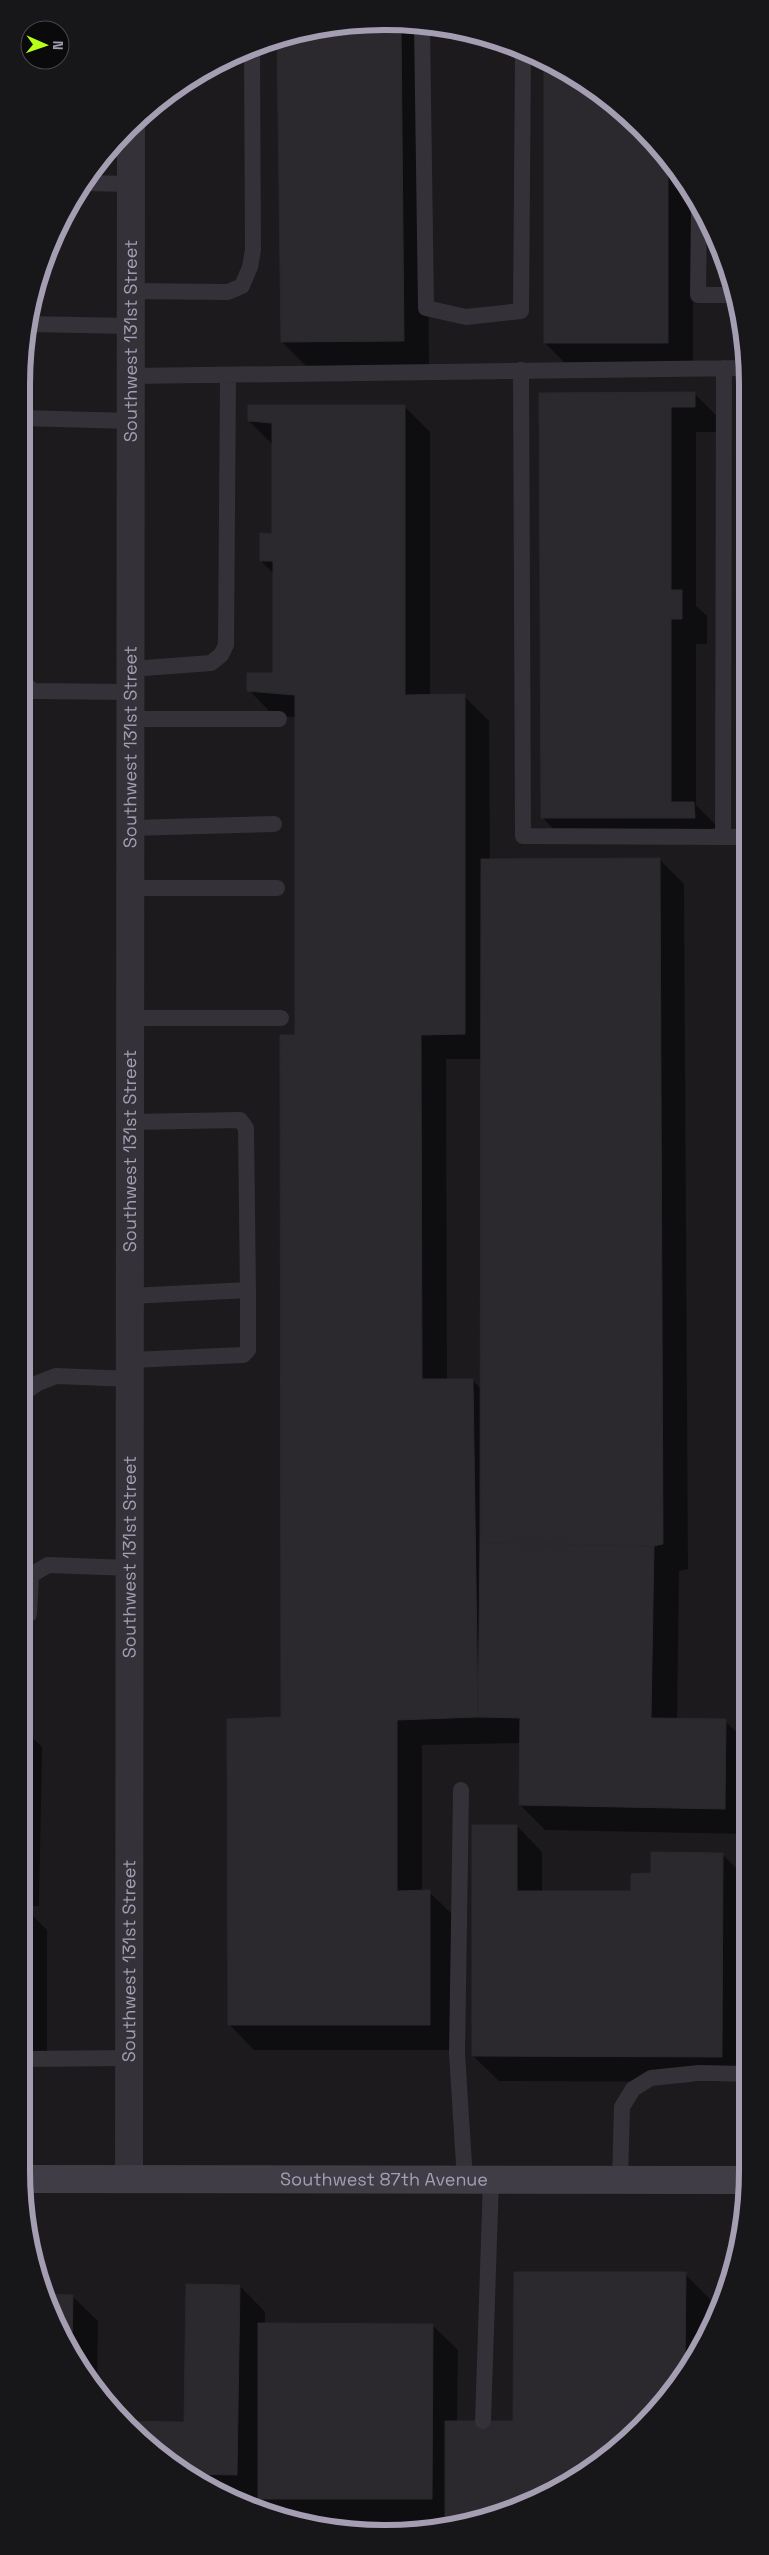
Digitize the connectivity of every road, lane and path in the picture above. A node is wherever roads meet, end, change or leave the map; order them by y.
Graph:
1 (422, 32) edge
2 (252, 56) edge
3 (522, 58) edge
4 (131, 137) edge
5 (93, 183) edge
6 (131, 184) junction
7 (699, 221) edge
8 (131, 291) junction
9 (727, 295) edge
10 (35, 324) edge
11 (131, 326) junction
12 (724, 368) junction
13 (738, 368) edge
14 (521, 370) junction
15 (228, 375) junction
16 (131, 376) junction
17 (30, 418) edge
18 (131, 421) junction
19 (131, 680) junction
20 (30, 688) edge
21 (131, 719) junction
22 (279, 719) dead end
23 (274, 824) dead end
24 (131, 828) junction
25 (723, 837) junction
26 (739, 837) edge
27 (131, 888) junction
28 (277, 888) dead end
29 (131, 1018) junction
30 (281, 1018) dead end
31 (131, 1122) junction
32 (248, 1290) junction
33 (131, 1296) junction
34 (131, 1369) junction
35 (30, 1388) edge
36 (131, 1568) junction
37 (30, 1614) dead end
38 (461, 1790) dead end
39 (130, 2058) junction
40 (30, 2059) edge
41 (739, 2074) edge
42 (129, 2179) junction
43 (478, 2179) junction
44 (30, 2180) edge
45 (620, 2180) junction
46 (739, 2180) edge
47 (484, 2421) dead end

1 - 3 lane
2 - 8 lane
4 - 6 street, Southwest 131st Street
5 - 6 lane
6 - 8 street, Southwest 131st Street
7 - 9 lane
8 - 11 street, Southwest 131st Street
10 - 11 lane
11 - 16 street, Southwest 131st Street
12 - 13 lane
12 - 14 lane
12 - 25 lane
14 - 15 lane
14 - 25 lane
15 - 16 lane
15 - 19 lane
16 - 18 street, Southwest 131st Street
17 - 18 lane
18 - 19 street, Southwest 131st Street
19 - 20 lane
19 - 21 street, Southwest 131st Street
21 - 22 lane
21 - 24 street, Southwest 131st Street
23 - 24 lane
24 - 27 street, Southwest 131st Street
25 - 26 lane
27 - 28 lane
27 - 29 street, Southwest 131st Street
29 - 30 lane
29 - 31 street, Southwest 131st Street
31 - 32 lane
31 - 33 street, Southwest 131st Street
32 - 33 lane
32 - 34 lane
33 - 34 street, Southwest 131st Street
34 - 35 lane
34 - 36 street, Southwest 131st Street
36 - 37 lane
36 - 39 street, Southwest 131st Street
38 - 43 lane
39 - 40 lane
39 - 42 street, Southwest 131st Street
41 - 45 lane
42 - 43 main road, Southwest 87th Avenue
42 - 44 main road, Southwest 87th Avenue
43 - 45 main road, Southwest 87th Avenue
43 - 47 lane
45 - 46 main road, Southwest 87th Avenue

